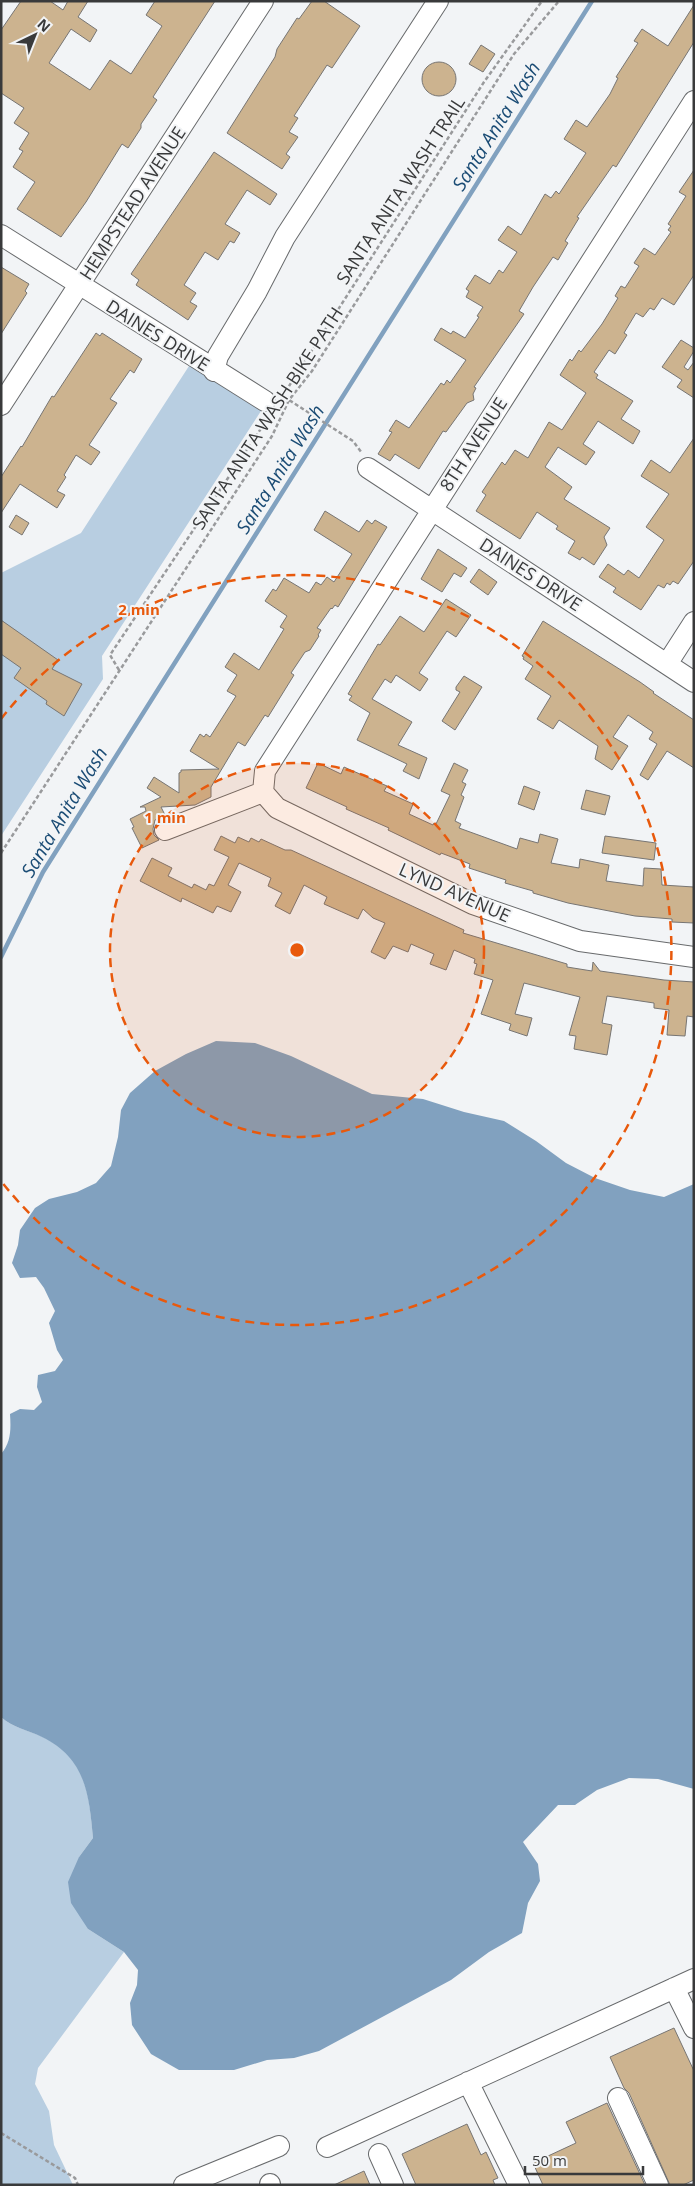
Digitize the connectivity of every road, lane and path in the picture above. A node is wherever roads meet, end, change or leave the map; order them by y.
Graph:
1 (262, 1) edge
2 (438, 1) edge
3 (542, 1) edge
4 (559, 1) edge
5 (694, 101) edge
6 (1, 234) edge
7 (79, 284) junction
8 (214, 371) junction
9 (294, 403) dead end
10 (1, 405) edge
11 (272, 406) junction
12 (352, 441) dead end
13 (368, 468) dead end
14 (432, 509) junction
15 (694, 622) edge
16 (667, 664) junction
17 (119, 670) junction
18 (694, 682) edge
19 (263, 792) junction
20 (165, 830) dead end
21 (1, 853) edge
22 (694, 957) edge
23 (694, 1979) edge
24 (674, 1988) junction
25 (694, 2028) edge
26 (468, 2082) junction
27 (618, 2098) dead end
28 (1, 2133) edge
29 (279, 2146) dead end
30 (326, 2147) dead end
31 (379, 2154) dead end
32 (78, 2185) edge
33 (184, 2185) edge
34 (393, 2185) edge
35 (519, 2185) edge
36 (658, 2185) edge

1 - 7 street, HEMPSTEAD AVENUE
2 - 8 street
3 - 11 path, SANTA ANITA WASH TRAIL
4 - 17 path, SANTA ANITA WASH BIKE PATH
5 - 14 street, 8TH AVENUE
6 - 7 street, DAINES DRIVE
7 - 8 street, DAINES DRIVE
7 - 10 street, HEMPSTEAD AVENUE
8 - 11 street, DAINES DRIVE
9 - 12 path
11 - 17 path, SANTA ANITA WASH TRAIL
13 - 14 street, DAINES DRIVE
14 - 16 street, DAINES DRIVE
14 - 19 street, 8TH AVENUE
15 - 16 street
16 - 18 street, DAINES DRIVE
17 - 21 path, SANTA ANITA WASH BIKE PATH
19 - 20 street
19 - 22 street, LYND AVENUE
23 - 24 street
24 - 25 street
24 - 26 street
26 - 30 street
26 - 35 street
27 - 36 street
28 - 32 path
29 - 33 street
31 - 34 street

